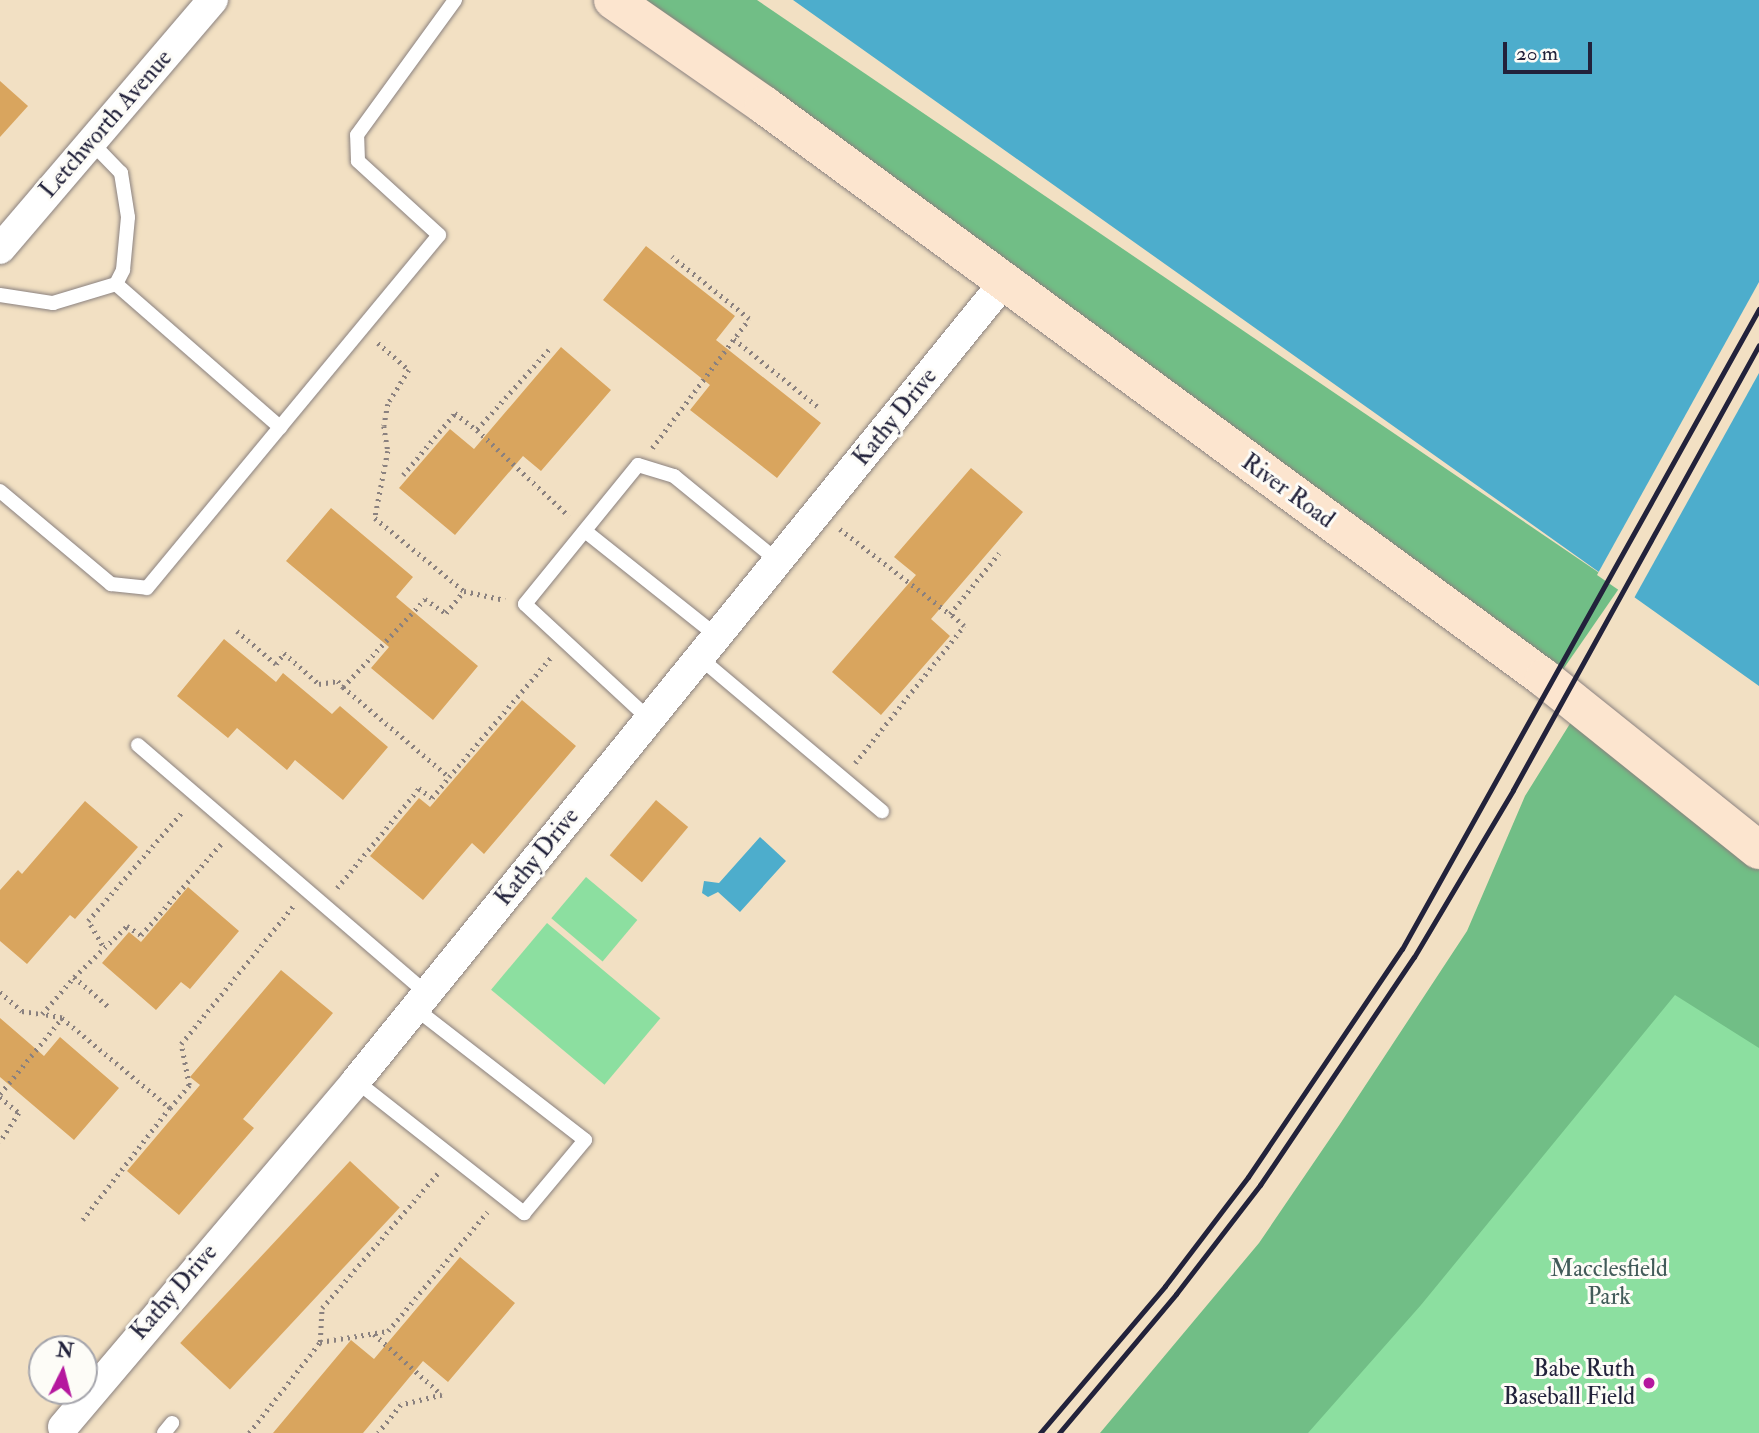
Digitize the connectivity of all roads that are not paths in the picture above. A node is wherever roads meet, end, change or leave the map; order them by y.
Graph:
1 (213, 0) edge
2 (456, 0) edge
3 (613, 0) edge
4 (90, 141) junction
5 (0, 249) edge
6 (1005, 281) junction
7 (116, 284) junction
8 (0, 295) edge
9 (280, 427) junction
10 (0, 491) edge
11 (585, 531) junction
12 (778, 561) junction
13 (708, 647) junction
14 (649, 719) junction
15 (138, 745) dead end
16 (882, 811) dead end
17 (1759, 850) edge
18 (420, 1000) junction
19 (356, 1081) junction
20 (61, 1430) edge

1 - 4 street, Letchworth Avenue
2 - 9 lane
3 - 6 main road, River Road
4 - 5 street, Letchworth Avenue
4 - 7 lane
6 - 12 street, Kathy Drive
6 - 17 main road, River Road
7 - 8 lane
7 - 9 lane
9 - 10 lane
11 - 12 lane
11 - 13 lane
11 - 14 lane
12 - 13 street, Kathy Drive
13 - 14 street, Kathy Drive
13 - 16 lane
14 - 18 street, Kathy Drive
15 - 18 lane
18 - 19 street, Kathy Drive
18 - 19 lane
19 - 20 street, Kathy Drive

